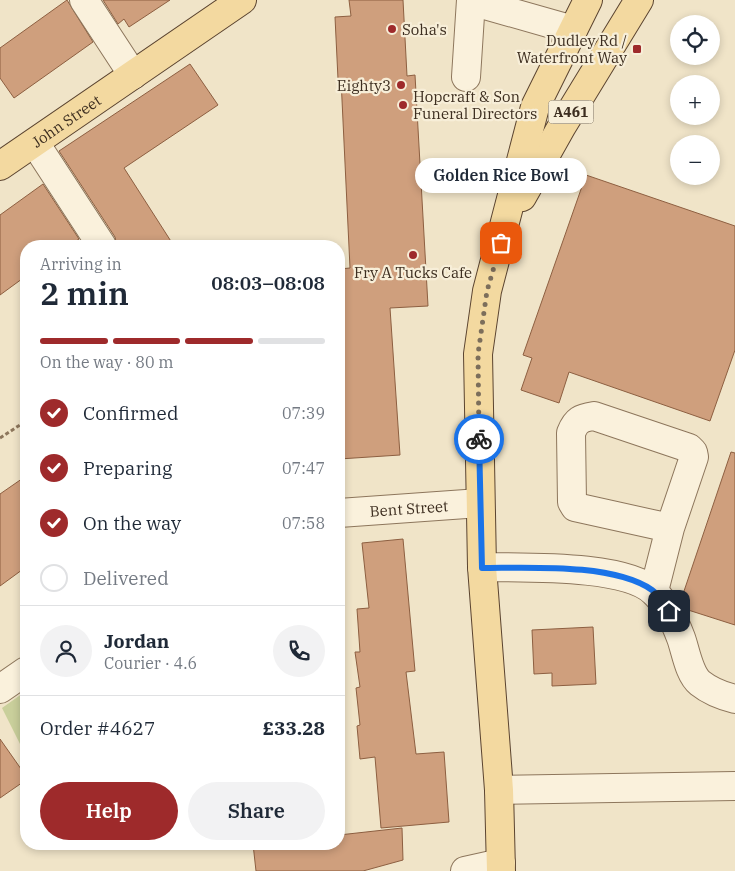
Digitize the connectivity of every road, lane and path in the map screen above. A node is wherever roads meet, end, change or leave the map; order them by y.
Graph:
1 (84, 0) edge
2 (242, 0) edge
3 (588, 0) edge
4 (640, 0) edge
5 (471, 1) edge
6 (573, 30) junction
7 (133, 75) junction
8 (466, 77) dead end
9 (35, 143) junction
10 (0, 166) edge
11 (505, 227) junction
12 (98, 240) edge
13 (20, 425) edge
14 (0, 438) edge
15 (480, 503) junction
16 (345, 513) edge
17 (670, 528) junction
18 (482, 568) junction
19 (654, 591) junction
20 (20, 675) edge
21 (0, 689) edge
22 (735, 699) edge
23 (735, 786) edge
24 (499, 790) junction
25 (501, 867) edge
26 (465, 871) edge

1 - 7 street
2 - 7 main road, John Street
3 - 6 main road, A461
4 - 11 main road, A461
5 - 6 street
5 - 8 street
6 - 11 main road, A461
7 - 9 main road, John Street
9 - 10 main road, John Street
9 - 12 street
11 - 15 main road, A461
13 - 14 path
15 - 16 street, Bent Street
15 - 18 main road, A461
17 - 17 street
17 - 19 street
18 - 19 street
18 - 24 main road, A461
19 - 22 street
20 - 21 street
23 - 24 street
24 - 25 main road, A461
25 - 26 street

